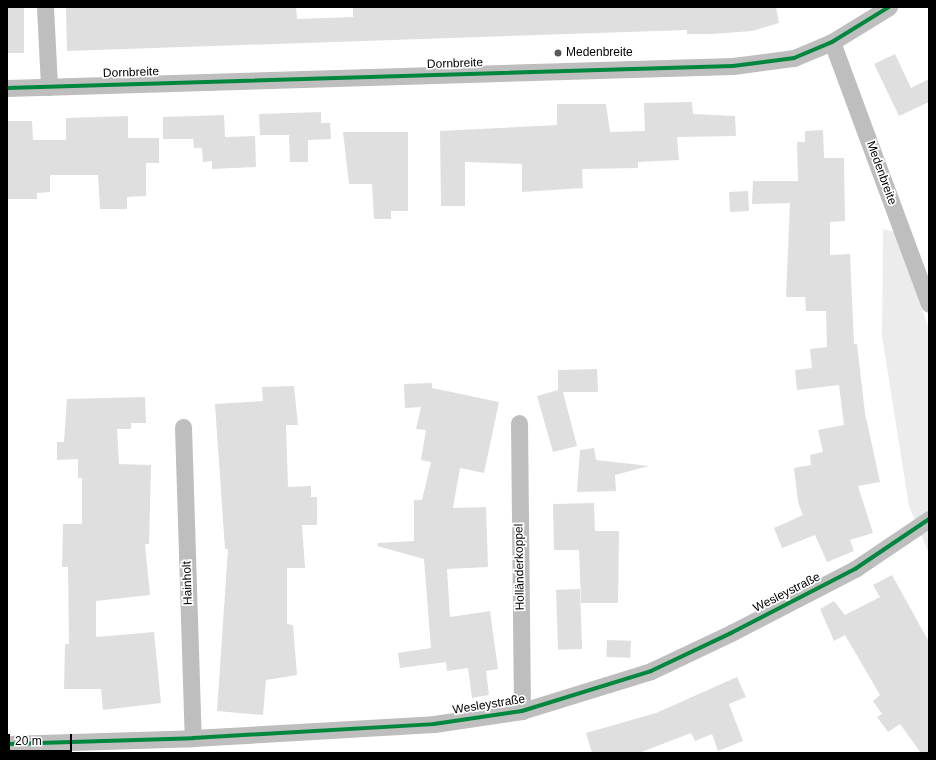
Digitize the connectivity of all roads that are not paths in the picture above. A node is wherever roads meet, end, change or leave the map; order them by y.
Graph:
1 (46, 7) edge
2 (889, 7) edge
3 (832, 42) junction
4 (49, 87) junction
5 (7, 88) edge
6 (929, 304) edge
7 (519, 423) dead end
8 (183, 427) dead end
9 (929, 519) edge
10 (522, 711) junction
11 (193, 738) junction
12 (7, 744) edge

1 - 4 street
2 - 3 street, Dornbreite
3 - 4 street, Dornbreite
3 - 6 street, Medenbreite
4 - 5 street, Dornbreite
7 - 10 street, Holländerkoppel
8 - 11 street, Hainholt
9 - 10 street, Wesleystraße
10 - 11 street, Wesleystraße
11 - 12 street, Wesleystraße

